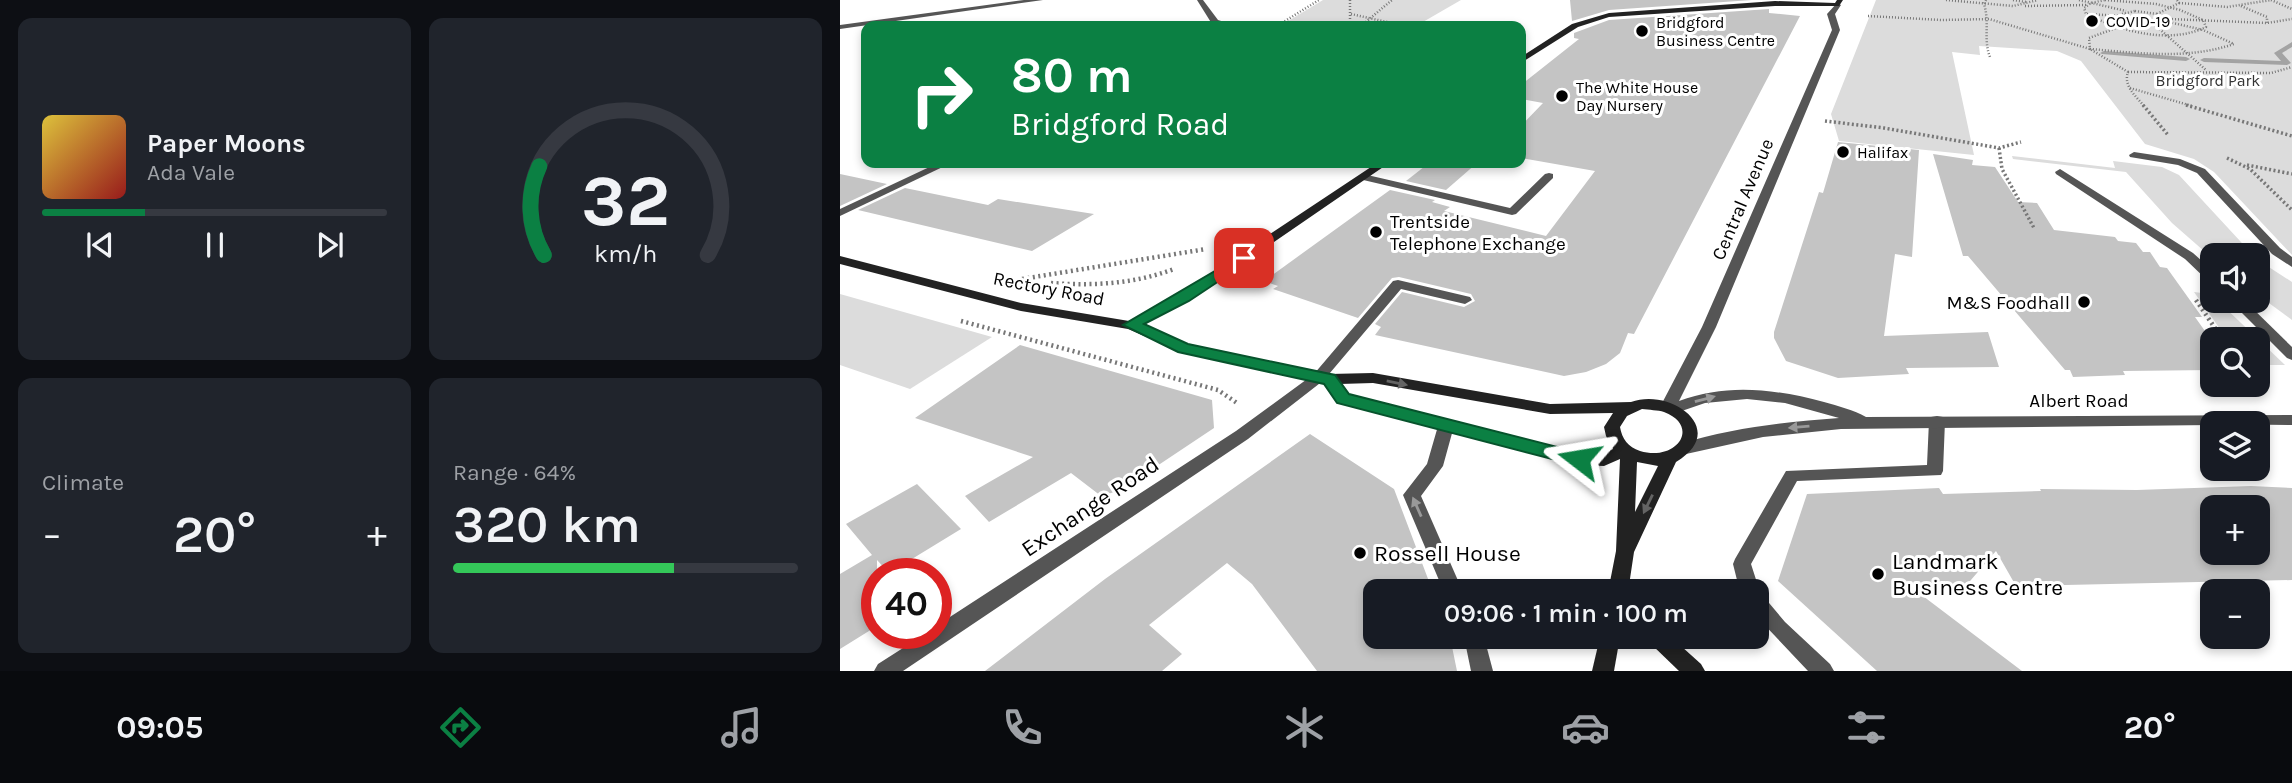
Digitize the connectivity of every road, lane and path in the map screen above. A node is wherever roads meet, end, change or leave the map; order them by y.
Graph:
1 (1040, 0) edge
2 (1200, 0) edge
3 (1319, 0) edge
4 (1392, 0) edge
5 (1946, 0) edge
6 (1986, 0) edge
7 (2013, 0) edge
8 (2038, 0) edge
9 (2078, 0) edge
10 (2124, 0) edge
11 (2271, 0) edge
12 (1351, 1) edge
13 (1839, 2) edge
14 (2178, 2) edge
15 (2030, 3) junction
16 (1984, 4) junction
17 (2089, 4) junction
18 (2240, 5) junction
19 (2013, 6) junction
20 (2171, 7) junction
21 (2292, 9) edge
22 (2127, 11) junction
23 (2135, 11) junction
24 (1351, 14) junction
25 (2086, 14) junction
26 (2157, 14) junction
27 (1868, 16) dead end
28 (2123, 16) junction
29 (1989, 19) junction
30 (2292, 19) edge
31 (1368, 20) junction
32 (2203, 20) junction
33 (891, 21) edge
34 (1214, 21) edge
35 (1285, 21) edge
36 (1350, 21) edge
37 (1375, 21) edge
38 (2136, 21) junction
39 (2169, 21) junction
40 (2267, 23) junction
41 (2154, 24) junction
42 (861, 25) edge
43 (840, 27) edge
44 (2116, 27) junction
45 (2203, 30) junction
46 (2166, 35) junction
47 (2090, 49) junction
48 (2186, 53) junction
49 (1526, 56) edge
50 (1990, 57) dead end
51 (2292, 68) edge
52 (2207, 71) junction
53 (2128, 72) junction
54 (1817, 120) dead end
55 (2292, 136) edge
56 (2021, 142) dead end
57 (1999, 148) junction
58 (2134, 155) dead end
59 (2239, 163) dead end
60 (935, 168) edge
61 (1376, 168) edge
62 (2060, 172) dead end
63 (2292, 174) edge
64 (1549, 176) dead end
65 (1363, 177) junction
66 (840, 213) edge
67 (2034, 228) dead end
68 (1201, 258) dead end
69 (840, 260) edge
70 (2292, 263) edge
71 (1181, 266) dead end
72 (2200, 266) edge
73 (1012, 278) dead end
74 (1022, 279) junction
75 (2195, 298) dead end
76 (1465, 300) dead end
77 (2249, 313) edge
78 (953, 319) dead end
79 (1131, 325) junction
80 (2214, 327) edge
81 (2292, 355) edge
82 (1324, 378) junction
83 (1630, 407) junction
84 (1277, 408) junction
85 (1671, 408) junction
86 (2292, 420) edge
87 (1937, 421) junction
88 (1867, 422) junction
89 (1446, 426) junction
90 (1686, 449) junction
91 (1626, 452) junction
92 (1670, 458) junction
93 (1625, 551) junction
94 (1448, 579) edge
95 (1621, 579) edge
96 (1746, 579) edge
97 (1769, 617) edge
98 (1477, 649) edge
99 (1608, 649) edge
100 (1670, 649) edge
101 (885, 671) edge
102 (1482, 671) edge
103 (1604, 671) edge
104 (1695, 671) edge
105 (1824, 671) edge

1 - 33 street
2 - 34 street
3 - 35 path
4 - 31 path
5 - 16 path
6 - 16 path
7 - 15 path
8 - 15 path
9 - 17 path
10 - 17 path
10 - 20 path
10 - 23 path
11 - 18 path
11 - 21 path
12 - 24 path
13 - 49 street
13 - 85 street, Central Avenue
14 - 18 path
14 - 20 path
15 - 19 path
16 - 19 path
16 - 29 path
17 - 19 path
17 - 22 path
17 - 25 path
18 - 40 path
20 - 26 path
20 - 32 path
22 - 23 path
22 - 28 path
23 - 26 path
24 - 31 path
24 - 36 path
25 - 28 path
25 - 44 path
26 - 39 path
27 - 29 path
28 - 38 path
29 - 47 path
29 - 50 path
30 - 40 path
31 - 37 path
32 - 39 path
32 - 40 path
32 - 45 path
38 - 41 path
38 - 44 path
39 - 41 path
39 - 45 path
41 - 46 path
42 - 43 street
44 - 46 path
44 - 47 path
45 - 46 path
45 - 48 path
46 - 48 path
47 - 48 path
47 - 53 path
48 - 52 path
51 - 52 path
52 - 53 path
53 - 55 path
54 - 57 path
56 - 57 path
57 - 67 path
58 - 70 street
59 - 63 path
60 - 66 street
61 - 65 street
62 - 72 street
64 - 65 street
65 - 79 street
68 - 74 path
69 - 79 street, Rectory Road
71 - 74 path
73 - 74 path
75 - 80 path
76 - 82 street, Exchange Road
77 - 81 street
78 - 84 path
79 - 82 street, Rectory Road
82 -> 83 street, Rectory Road
82 - 84 street, Exchange Road
82 - 89 street, Rectory Road
83 - 85 street
83 - 91 street
84 - 101 street, Exchange Road
85 -> 88 street, Albert Road
85 - 90 street
86 - 87 street, Albert Road
87 - 88 street, Albert Road
87 - 96 street
88 -> 90 street, Albert Road
89 - 91 street, Rectory Road
94 -> 89 street
90 - 92 street
91 - 92 street
91 - 93 street
92 -> 93 street
93 - 95 street
97 - 105 street
98 - 102 street
99 - 103 street
100 - 104 street

